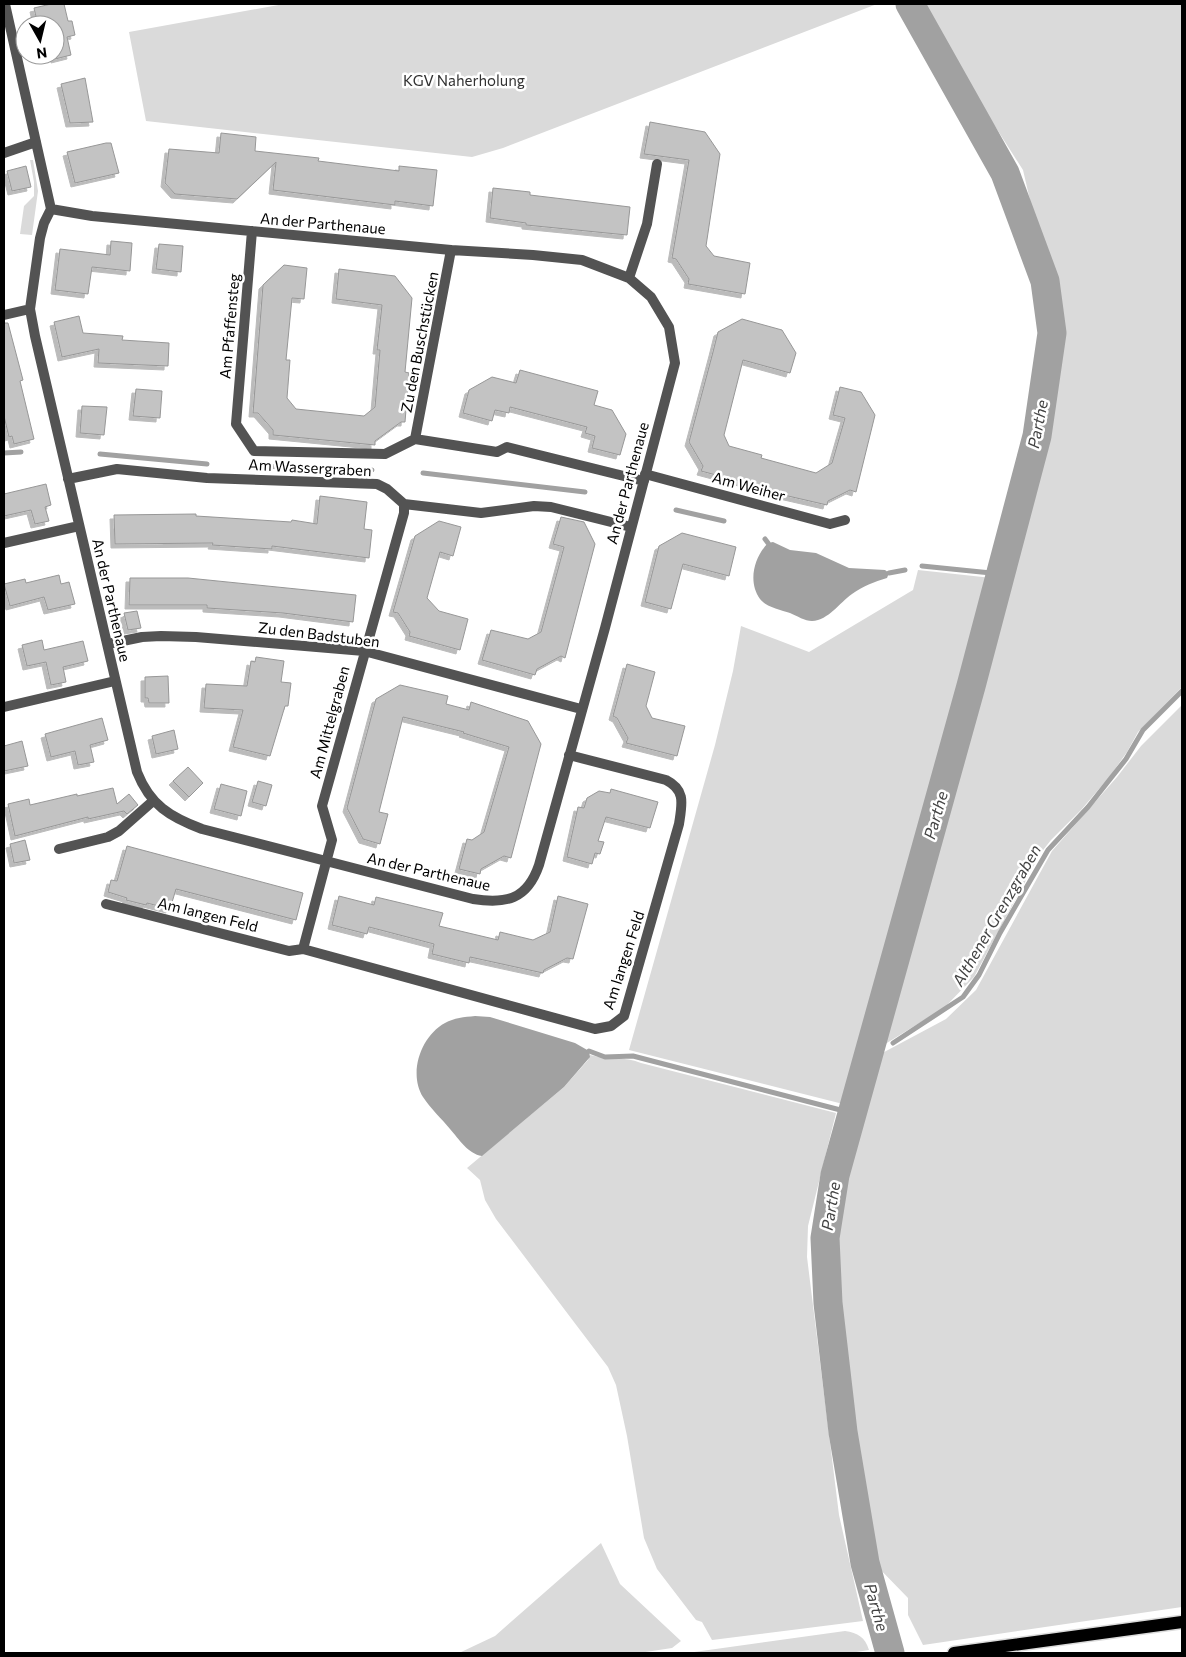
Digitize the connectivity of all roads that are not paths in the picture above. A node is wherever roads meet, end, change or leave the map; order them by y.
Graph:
1 (5, 4) edge
2 (36, 142) junction
3 (4, 153) edge
4 (657, 164) dead end
5 (51, 210) junction
6 (252, 231) junction
7 (451, 250) junction
8 (629, 278) junction
9 (30, 309) junction
10 (4, 315) edge
11 (236, 424) joint
12 (416, 439) junction
13 (644, 478) junction
14 (68, 479) junction
15 (404, 504) junction
16 (845, 520) dead end
17 (79, 526) junction
18 (632, 528) junction
19 (4, 543) edge
20 (108, 644) junction
21 (364, 651) junction
22 (115, 680) junction
23 (4, 707) edge
24 (581, 709) junction
25 (569, 756) junction
26 (153, 801) junction
27 (59, 849) dead end
28 (326, 861) junction
29 (106, 904) dead end
30 (303, 949) junction
31 (1182, 1622) edge
32 (954, 1653) edge

1 - 2 street
2 - 3 street
2 - 5 street
4 - 8 street
5 - 6 street, An der Parthenaue
5 - 9 street, An der Parthenaue
6 - 7 street, An der Parthenaue
6 - 11 street, Am Pfaffensteg
7 - 8 street, An der Parthenaue
7 - 12 street, Zu den Buschstücken
8 - 13 street, An der Parthenaue
9 - 10 street
9 - 14 street, An der Parthenaue
11 - 12 street, Am Wassergraben
12 - 13 street
13 - 16 street, Am Weiher
13 - 18 street, An der Parthenaue
14 - 15 street, Am Wassergraben
14 - 17 street, An der Parthenaue
15 - 18 street
15 - 21 street, Am Mittelgraben
17 - 19 street, An der Parthenaue
17 - 20 street, An der Parthenaue
18 - 24 street, An der Parthenaue
20 - 21 street, Zu den Badstuben
20 - 22 street, An der Parthenaue
21 - 24 street, Zu den Badstuben
21 - 28 street, Am Mittelgraben
22 - 23 street, An der Parthenaue
22 - 26 street, An der Parthenaue
24 - 25 street, An der Parthenaue
25 - 28 street, An der Parthenaue
25 - 30 street, Am langen Feld
26 - 27 street
26 - 28 street, An der Parthenaue
28 - 30 street
29 - 30 street, Am langen Feld
31 - 32 main road

